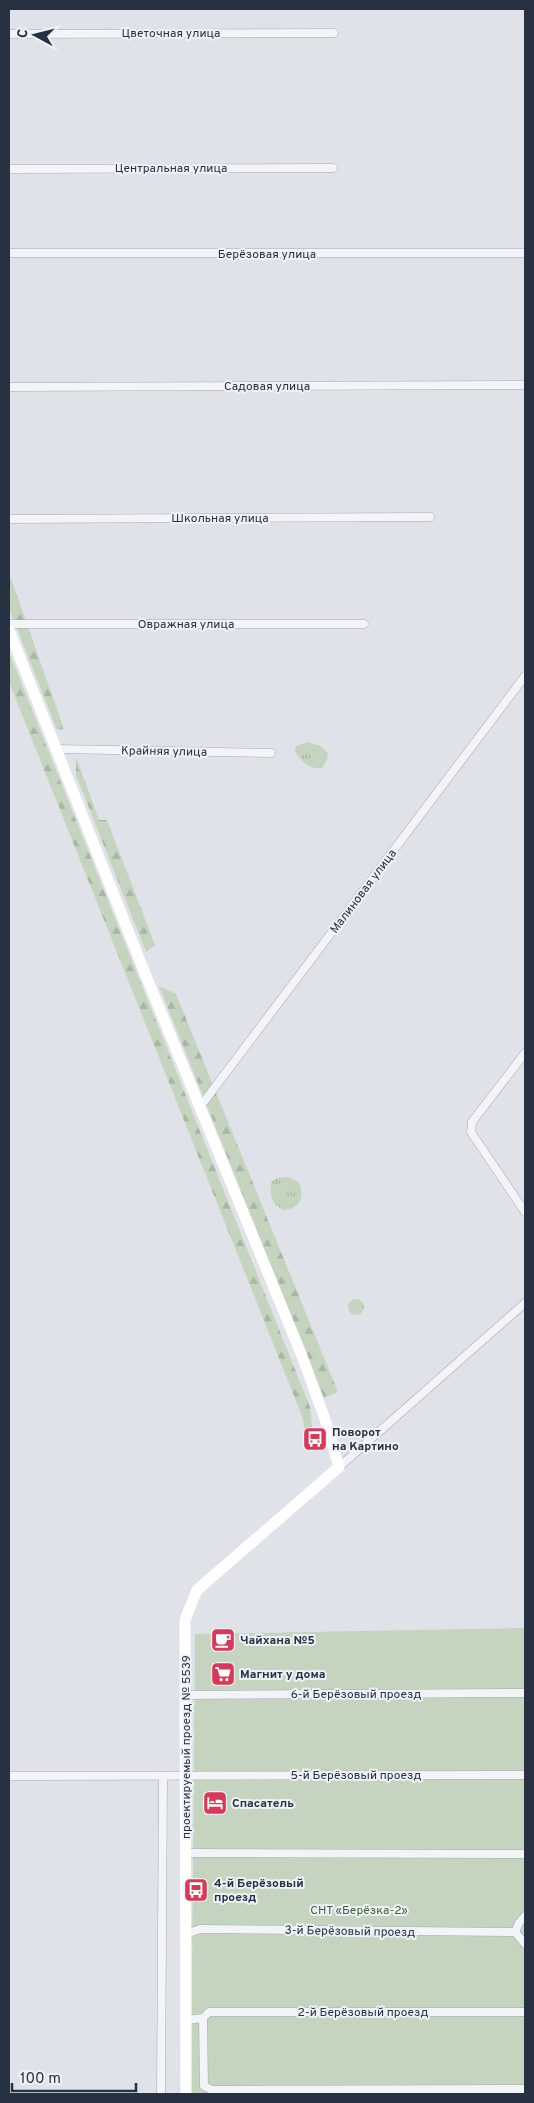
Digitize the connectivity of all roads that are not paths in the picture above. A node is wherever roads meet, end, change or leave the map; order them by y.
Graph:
1 (334, 33) dead end
2 (9, 34) edge
3 (333, 168) dead end
4 (9, 169) edge
5 (9, 253) edge
6 (525, 253) edge
7 (525, 385) edge
8 (9, 387) edge
9 (430, 517) dead end
10 (9, 519) edge
11 (9, 624) edge
12 (364, 624) dead end
13 (9, 630) edge
14 (525, 676) edge
15 (56, 749) junction
16 (271, 753) dead end
17 (525, 1053) edge
18 (200, 1107) junction
19 (525, 1212) edge
20 (525, 1303) edge
21 (339, 1467) junction
22 (525, 1693) edge
23 (186, 1695) junction
24 (525, 1775) edge
25 (9, 1776) edge
26 (163, 1776) junction
27 (186, 1776) junction
28 (186, 1853) junction
29 (525, 1854) edge
30 (525, 1916) edge
31 (514, 1932) junction
32 (186, 1934) junction
33 (525, 1944) edge
34 (525, 2012) edge
35 (203, 2018) junction
36 (186, 2020) junction
37 (525, 2089) edge
38 (161, 2094) edge
39 (186, 2094) edge

1 - 2 street, Цветочная улица
3 - 4 street, Центральная улица
5 - 6 street, Берёзовая улица
7 - 8 street, Садовая улица
9 - 10 street, Школьная улица
11 - 12 street, Овражная улица
13 - 15 street
14 - 18 street, Малиновая улица
15 - 16 street, Крайняя улица
15 - 18 street
17 - 19 street
18 - 21 street
20 - 21 street
21 - 23 street, проектируемый проезд № 5539
22 - 23 street, 6-й Берёзовый проезд
23 - 27 street, проектируемый проезд № 5539
24 - 27 street, 5-й Берёзовый проезд
25 - 26 street, 5-й Берёзовый проезд
26 - 27 street, 5-й Берёзовый проезд
26 - 38 street
27 - 28 street, проектируемый проезд № 5539
28 - 29 street
28 - 32 street, проектируемый проезд № 5539
30 - 31 street
31 - 32 street, 3-й Берёзовый проезд
31 - 33 street
32 - 36 street, проектируемый проезд № 5539
34 - 35 street, 2-й Берёзовый проезд
35 - 36 street, 2-й Берёзовый проезд
35 - 37 street
36 - 39 street, проектируемый проезд № 5539

